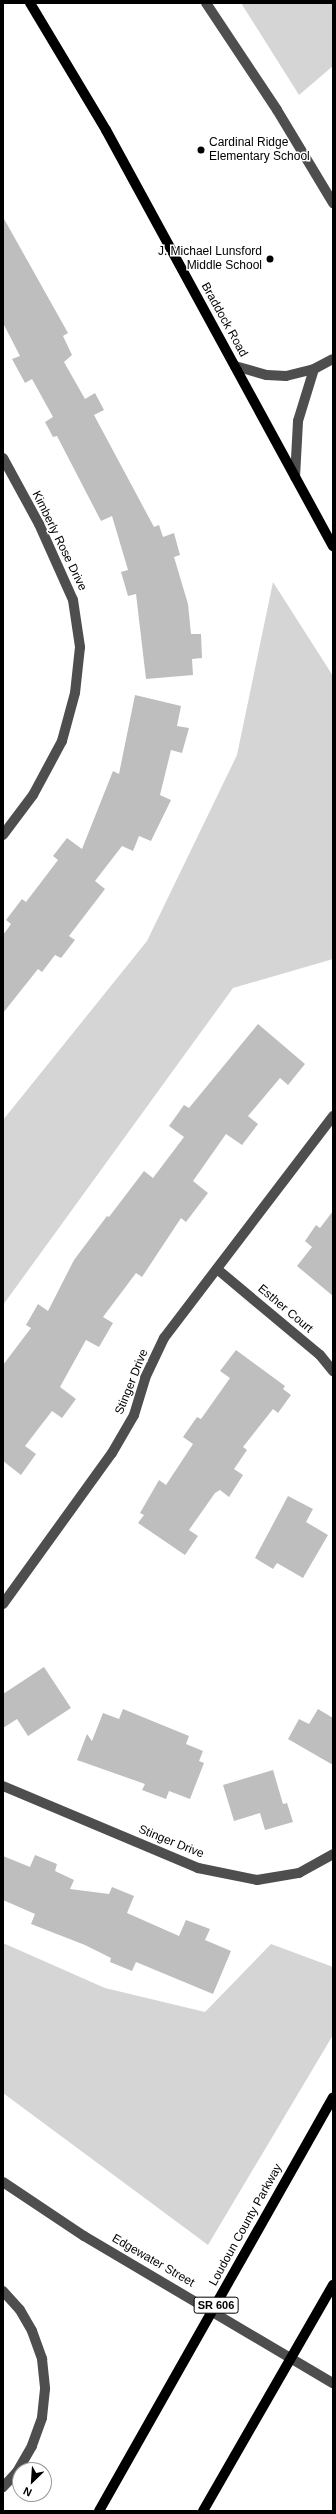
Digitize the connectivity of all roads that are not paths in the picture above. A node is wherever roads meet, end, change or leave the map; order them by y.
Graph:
1 (30, 3) edge
2 (206, 3) edge
3 (333, 203) edge
4 (333, 359) edge
5 (235, 366) junction
6 (314, 369) junction
7 (3, 458) edge
8 (295, 477) junction
9 (333, 546) edge
10 (3, 835) edge
11 (333, 1116) edge
12 (217, 1269) junction
13 (333, 1371) edge
14 (3, 1604) edge
15 (3, 1786) edge
16 (333, 1854) edge
17 (333, 2098) edge
18 (3, 2182) edge
19 (333, 2285) edge
20 (3, 2291) edge
21 (213, 2311) junction
22 (293, 2357) junction
23 (333, 2383) edge
24 (3, 2487) edge
25 (99, 2511) edge
26 (203, 2511) edge

1 - 5 main road, Braddock Road
2 - 3 street
4 - 6 street
5 - 6 street
5 - 8 main road, Braddock Road
6 - 8 street
7 - 10 street, Kimberly Rose Drive
8 - 9 main road, Braddock Road
11 - 12 street, Stinger Drive
12 - 13 street, Esther Court
12 - 14 street, Stinger Drive
15 - 16 street, Stinger Drive
17 - 21 main road, Loudoun County Parkway / SR 606
18 - 21 street, Edgewater Street
19 - 22 main road
20 - 24 street
21 - 22 street, Edgewater Street
21 - 25 main road, Loudoun County Parkway / SR 606
22 - 23 street, Edgewater Street
22 - 26 main road

